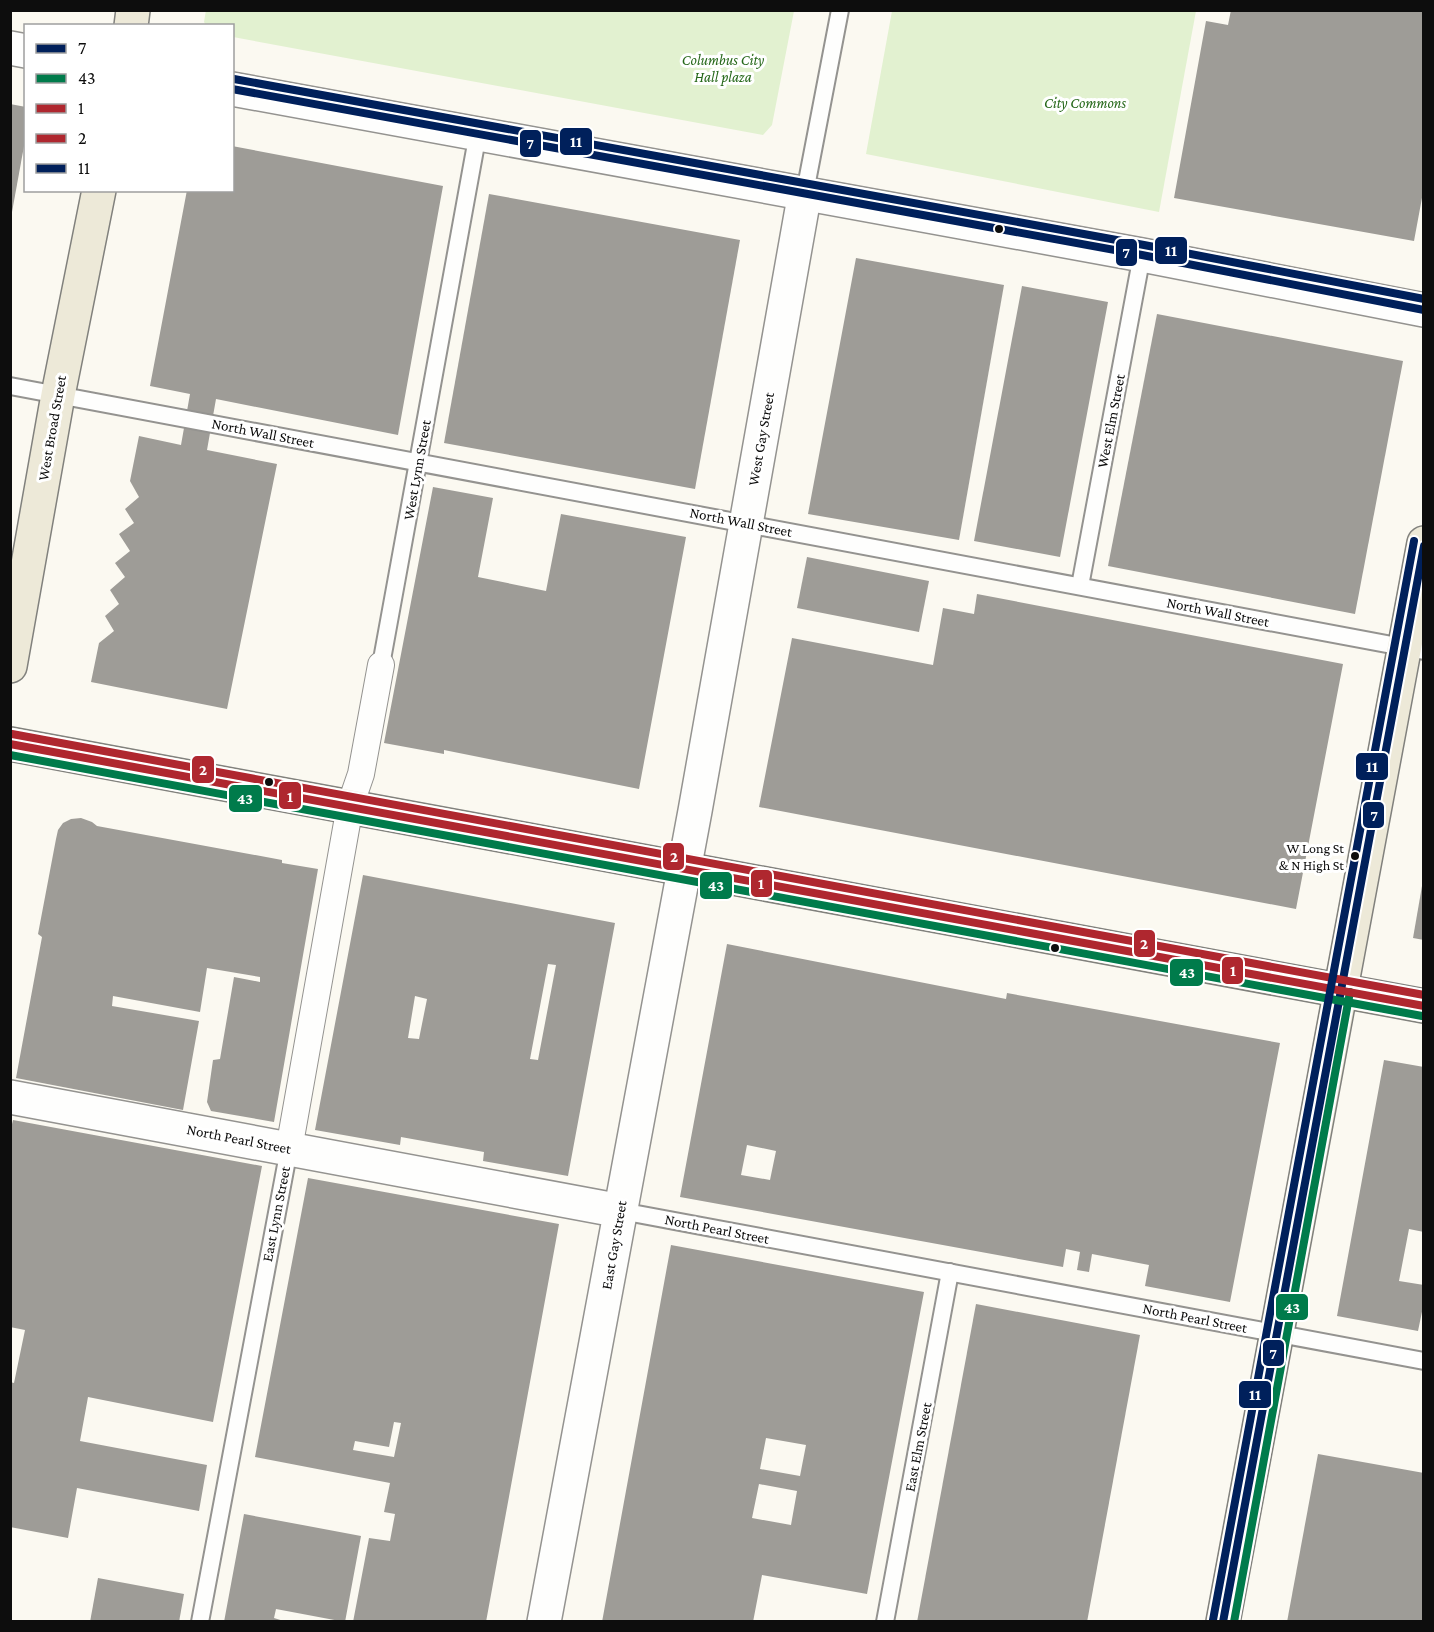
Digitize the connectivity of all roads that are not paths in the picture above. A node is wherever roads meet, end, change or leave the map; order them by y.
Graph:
1 (840, 10) edge
2 (234, 88) edge
3 (478, 133) junction
4 (99, 192) edge
5 (805, 192) junction
6 (1143, 255) junction
7 (1424, 310) edge
8 (10, 386) edge
9 (58, 395) junction
10 (418, 462) junction
11 (746, 524) junction
12 (1424, 543) edge
13 (1080, 586) junction
14 (1414, 649) edge
15 (10, 666) edge
16 (381, 666) joint
17 (10, 744) edge
18 (350, 806) junction
19 (684, 868) junction
20 (1340, 990) junction
21 (1424, 1006) edge
22 (10, 1097) edge
23 (289, 1149) junction
24 (621, 1211) junction
25 (950, 1272) junction
26 (1276, 1333) junction
27 (1424, 1361) edge
28 (200, 1622) edge
29 (544, 1622) edge
30 (885, 1622) edge
31 (1223, 1622) edge

1 - 5 lane, West Gay Street
2 - 3 street
3 - 5 street
3 - 10 lane, West Lynn Street
4 - 9 main road, West Broad Street
5 - 6 street
5 - 11 street, West Gay Street
6 - 7 street
6 - 13 lane, West Elm Street
8 - 9 lane, North Wall Street
9 - 10 lane, North Wall Street
9 - 15 main road, West Broad Street
10 - 11 lane, North Wall Street
10 - 16 lane, West Lynn Street
11 - 13 lane, North Wall Street
11 - 19 street, West Gay Street
12 - 14 main road
13 - 14 lane, North Wall Street
14 - 20 main road
16 - 18 street, West Lynn Street
17 - 18 main road
18 - 19 main road
18 - 23 street, East Lynn Street
19 - 20 main road
19 - 24 street, East Gay Street
20 - 21 main road
20 - 26 main road
22 - 23 street, North Pearl Street
23 - 24 street, North Pearl Street
23 - 28 lane, East Lynn Street
24 - 25 lane, North Pearl Street
24 - 29 street, East Gay Street
25 - 26 lane, North Pearl Street
25 - 30 lane, East Elm Street
26 - 27 lane, North Pearl Street
26 - 31 main road

